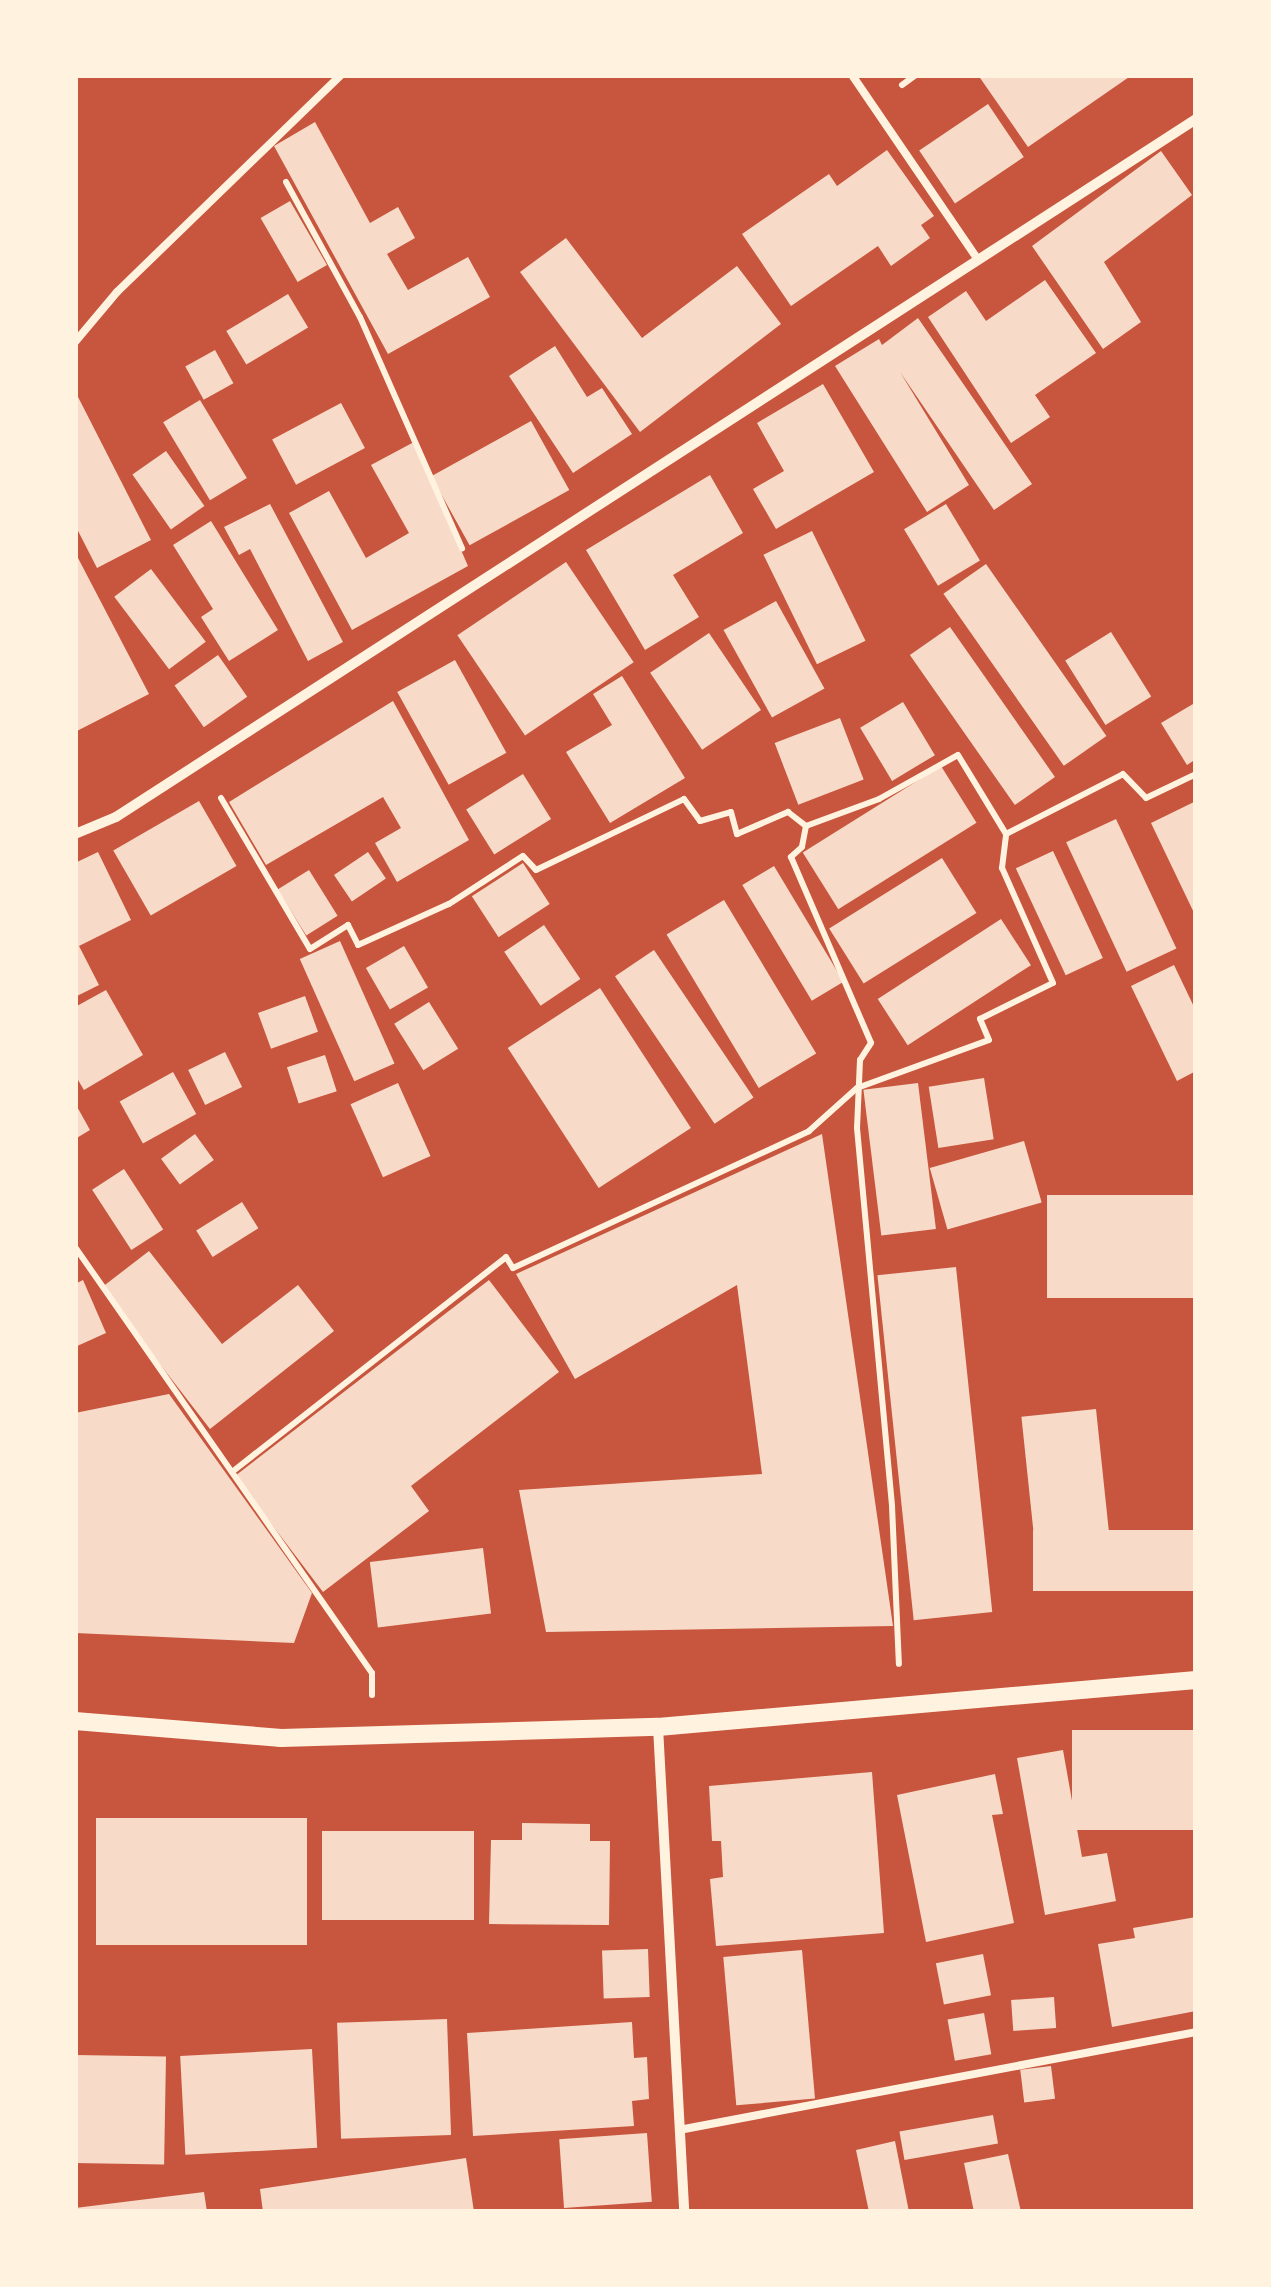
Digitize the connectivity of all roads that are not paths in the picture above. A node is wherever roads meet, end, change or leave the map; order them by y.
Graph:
1 (341, 75) edge
2 (852, 75) edge
3 (1196, 119) edge
4 (978, 260) junction
5 (75, 342) edge
6 (75, 834) edge
7 (1196, 1680) edge
8 (75, 1721) edge
9 (658, 1728) junction
10 (1196, 2032) edge
11 (680, 2130) junction
12 (684, 2212) edge

1 - 5 lane
2 - 4 lane
3 - 4 street
4 - 6 street
7 - 9 street
8 - 9 street
9 - 11 street
10 - 11 lane
11 - 12 street

